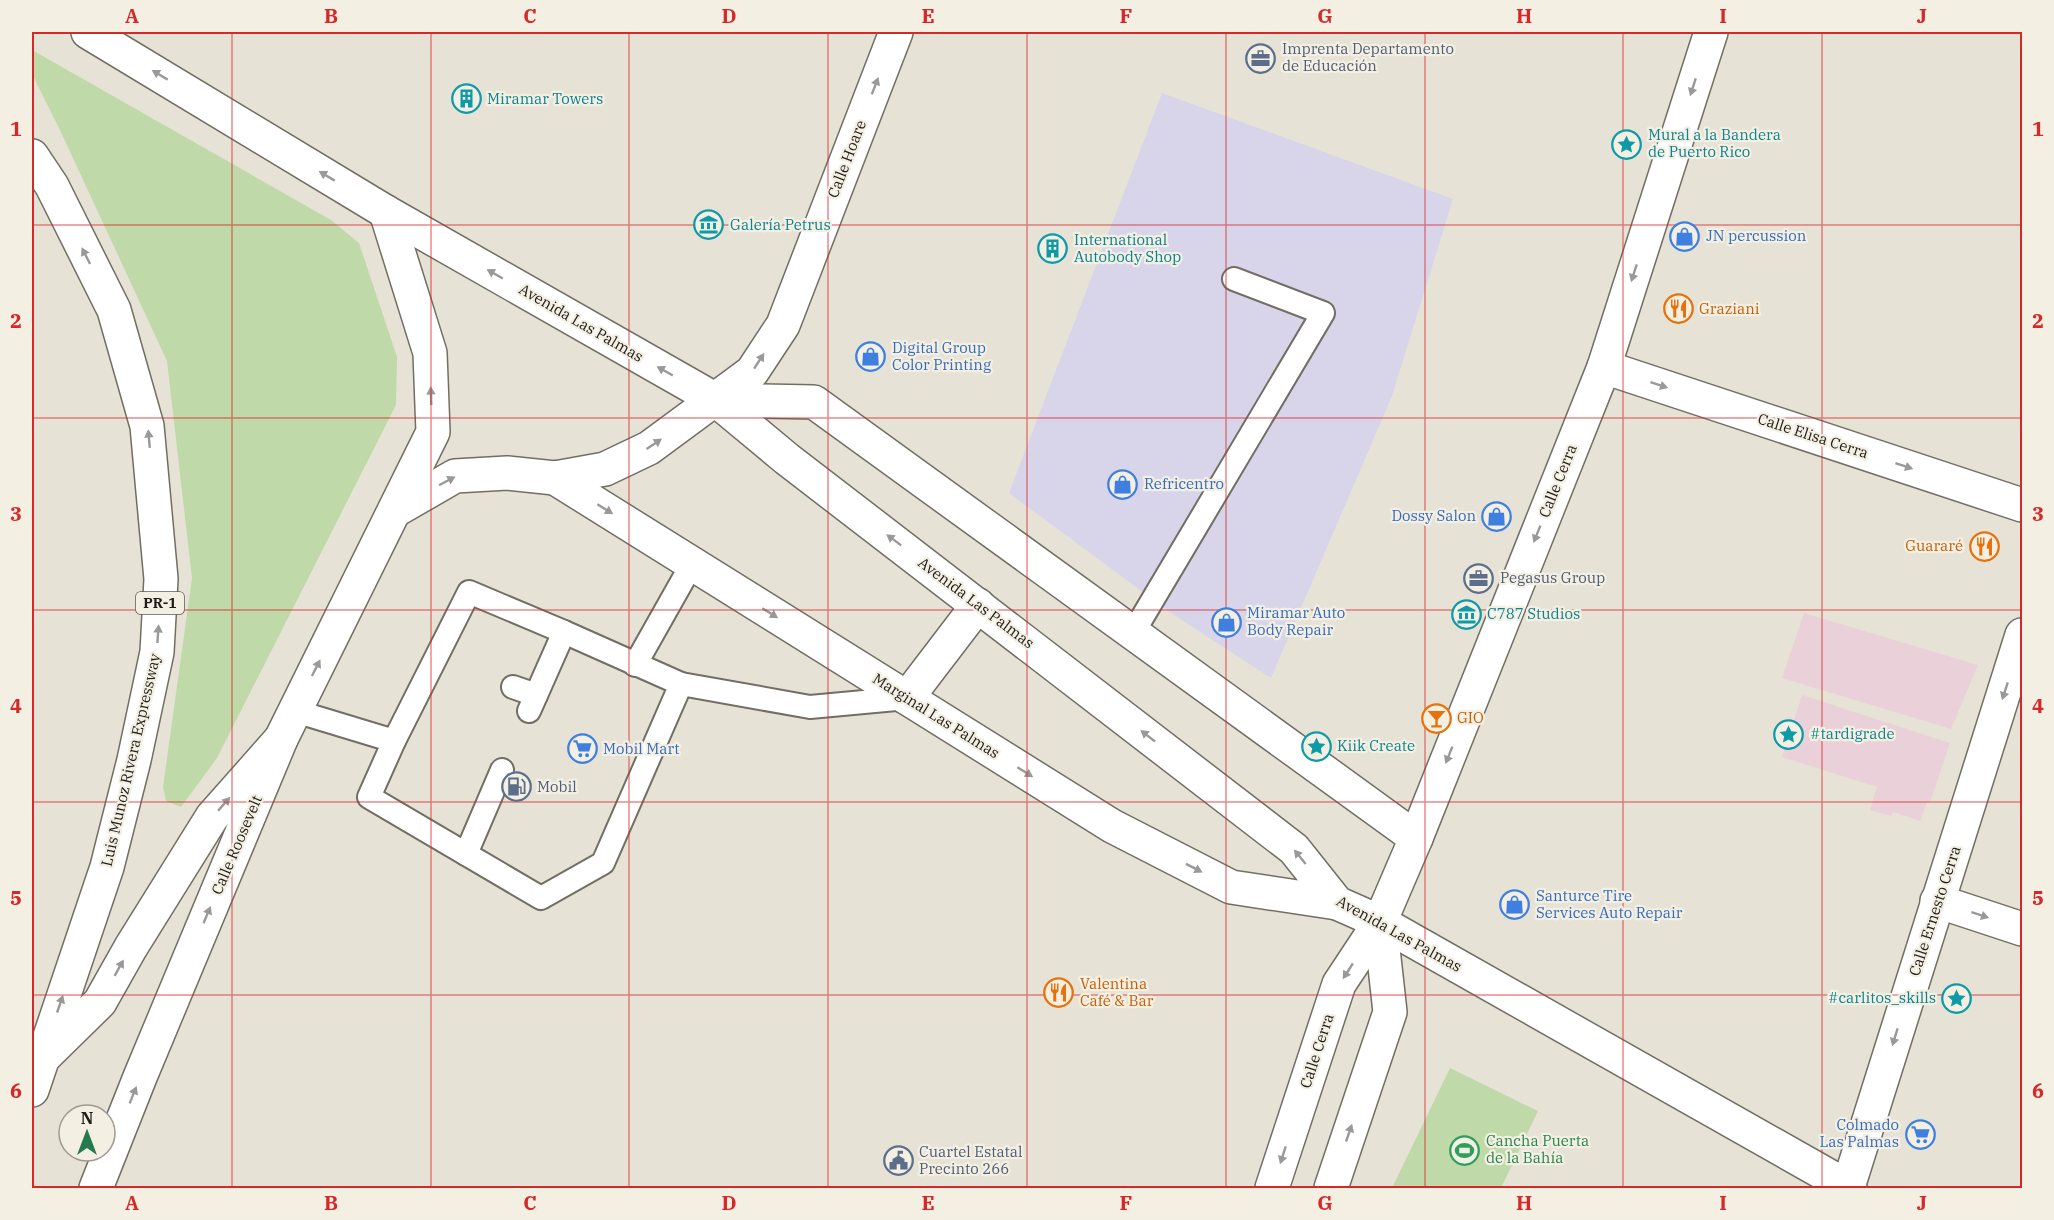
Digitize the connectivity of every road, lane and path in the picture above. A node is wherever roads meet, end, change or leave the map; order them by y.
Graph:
1 (88, 32) edge
2 (896, 32) edge
3 (1711, 32) edge
4 (32, 156) edge
5 (386, 212) junction
6 (1234, 279) dead end
7 (1604, 367) junction
8 (716, 400) junction
9 (555, 478) junction
10 (2022, 505) edge
11 (396, 510) junction
12 (692, 564) junction
13 (978, 605) junction
14 (564, 632) junction
15 (1133, 633) junction
16 (2022, 635) edge
17 (635, 665) junction
18 (681, 684) junction
19 (513, 687) dead end
20 (907, 698) junction
21 (288, 725) junction
22 (394, 741) junction
23 (502, 770) dead end
24 (1416, 838) junction
25 (466, 854) junction
26 (1937, 901) junction
27 (1337, 903) junction
28 (1380, 922) junction
29 (2022, 929) edge
30 (42, 1060) junction
31 (32, 1090) edge
32 (96, 1188) edge
33 (1272, 1188) edge
34 (1331, 1188) edge
35 (1849, 1188) edge

5 -> 1 main road, Avenida Las Palmas
8 -> 2 main road, Calle Hoare
3 -> 7 main road, Calle Cerra
30 -> 4 main road, Luis Munoz Rivera Expressway / PR-1
8 -> 5 main road, Avenida Las Palmas
11 -> 5 main road, Calle Roosevelt
6 - 15 lane
7 -> 10 main road, Calle Elisa Cerra
7 -> 24 main road, Calle Cerra
9 -> 8 main road, Calle Hoare
13 -> 8 main road, Avenida Las Palmas
8 - 15 main road
11 -> 9 main road
9 -> 12 main road, Marginal Las Palmas
21 -> 11 main road, Calle Roosevelt
12 - 17 lane
12 -> 20 main road, Marginal Las Palmas
13 - 20 main road
27 -> 13 main road, Avenida Las Palmas
14 - 17 lane
14 - 19 lane
14 - 22 lane
15 - 24 main road
16 -> 26 main road, Calle Ernesto Cerra
17 - 18 lane
18 - 20 lane
18 - 25 lane
20 -> 27 main road, Marginal Las Palmas
21 - 22 lane
30 -> 21 main road
32 -> 21 main road, Calle Roosevelt
22 - 25 lane
23 - 25 lane
24 - 28 main road, Calle Cerra
26 -> 29 main road
26 -> 35 main road, Calle Ernesto Cerra
27 - 28 main road, Avenida Las Palmas
28 -> 33 main road, Calle Cerra
34 -> 28 main road, Calle Cerra
28 - 35 main road, Avenida Las Palmas
30 - 31 main road, Luis Munoz Rivera Expressway / PR-1

